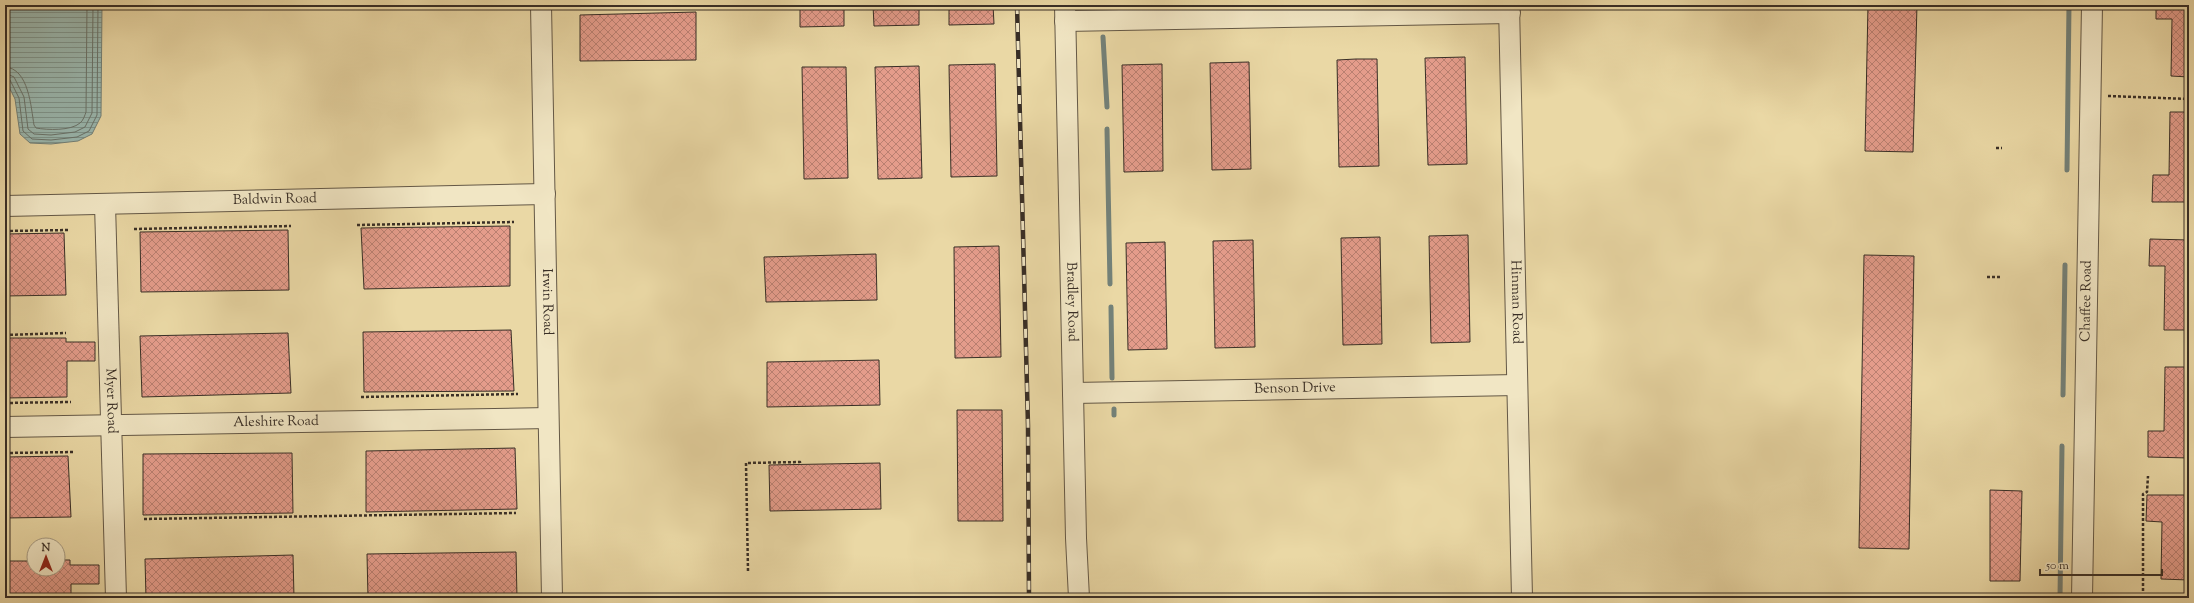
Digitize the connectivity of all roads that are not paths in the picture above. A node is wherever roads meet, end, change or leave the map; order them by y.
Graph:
1 (541, 5) edge
2 (2092, 5) edge
3 (1510, 9) edge
4 (1065, 13) edge
5 (545, 194) junction
6 (105, 204) junction
7 (5, 206) edge
8 (1518, 385) junction
9 (1073, 393) junction
10 (548, 418) junction
11 (111, 425) junction
12 (5, 427) edge
13 (116, 598) edge
14 (552, 598) edge
15 (1079, 598) edge
16 (1522, 598) edge
17 (2082, 598) edge

1 - 5 street, Irwin Road
2 - 17 street, Chaffee Road
3 - 4 street
3 - 8 street, Hinman Road
4 - 9 street, Bradley Road
5 - 6 street, Baldwin Road
5 - 10 street, Irwin Road
6 - 7 street, Baldwin Road
6 - 11 street, Myer Road
8 - 9 street, Benson Drive
8 - 16 street, Hinman Road
9 - 15 street, Bradley Road
10 - 11 street, Aleshire Road
10 - 14 street, Irwin Road
11 - 12 street, Aleshire Road
11 - 13 street, Myer Road

